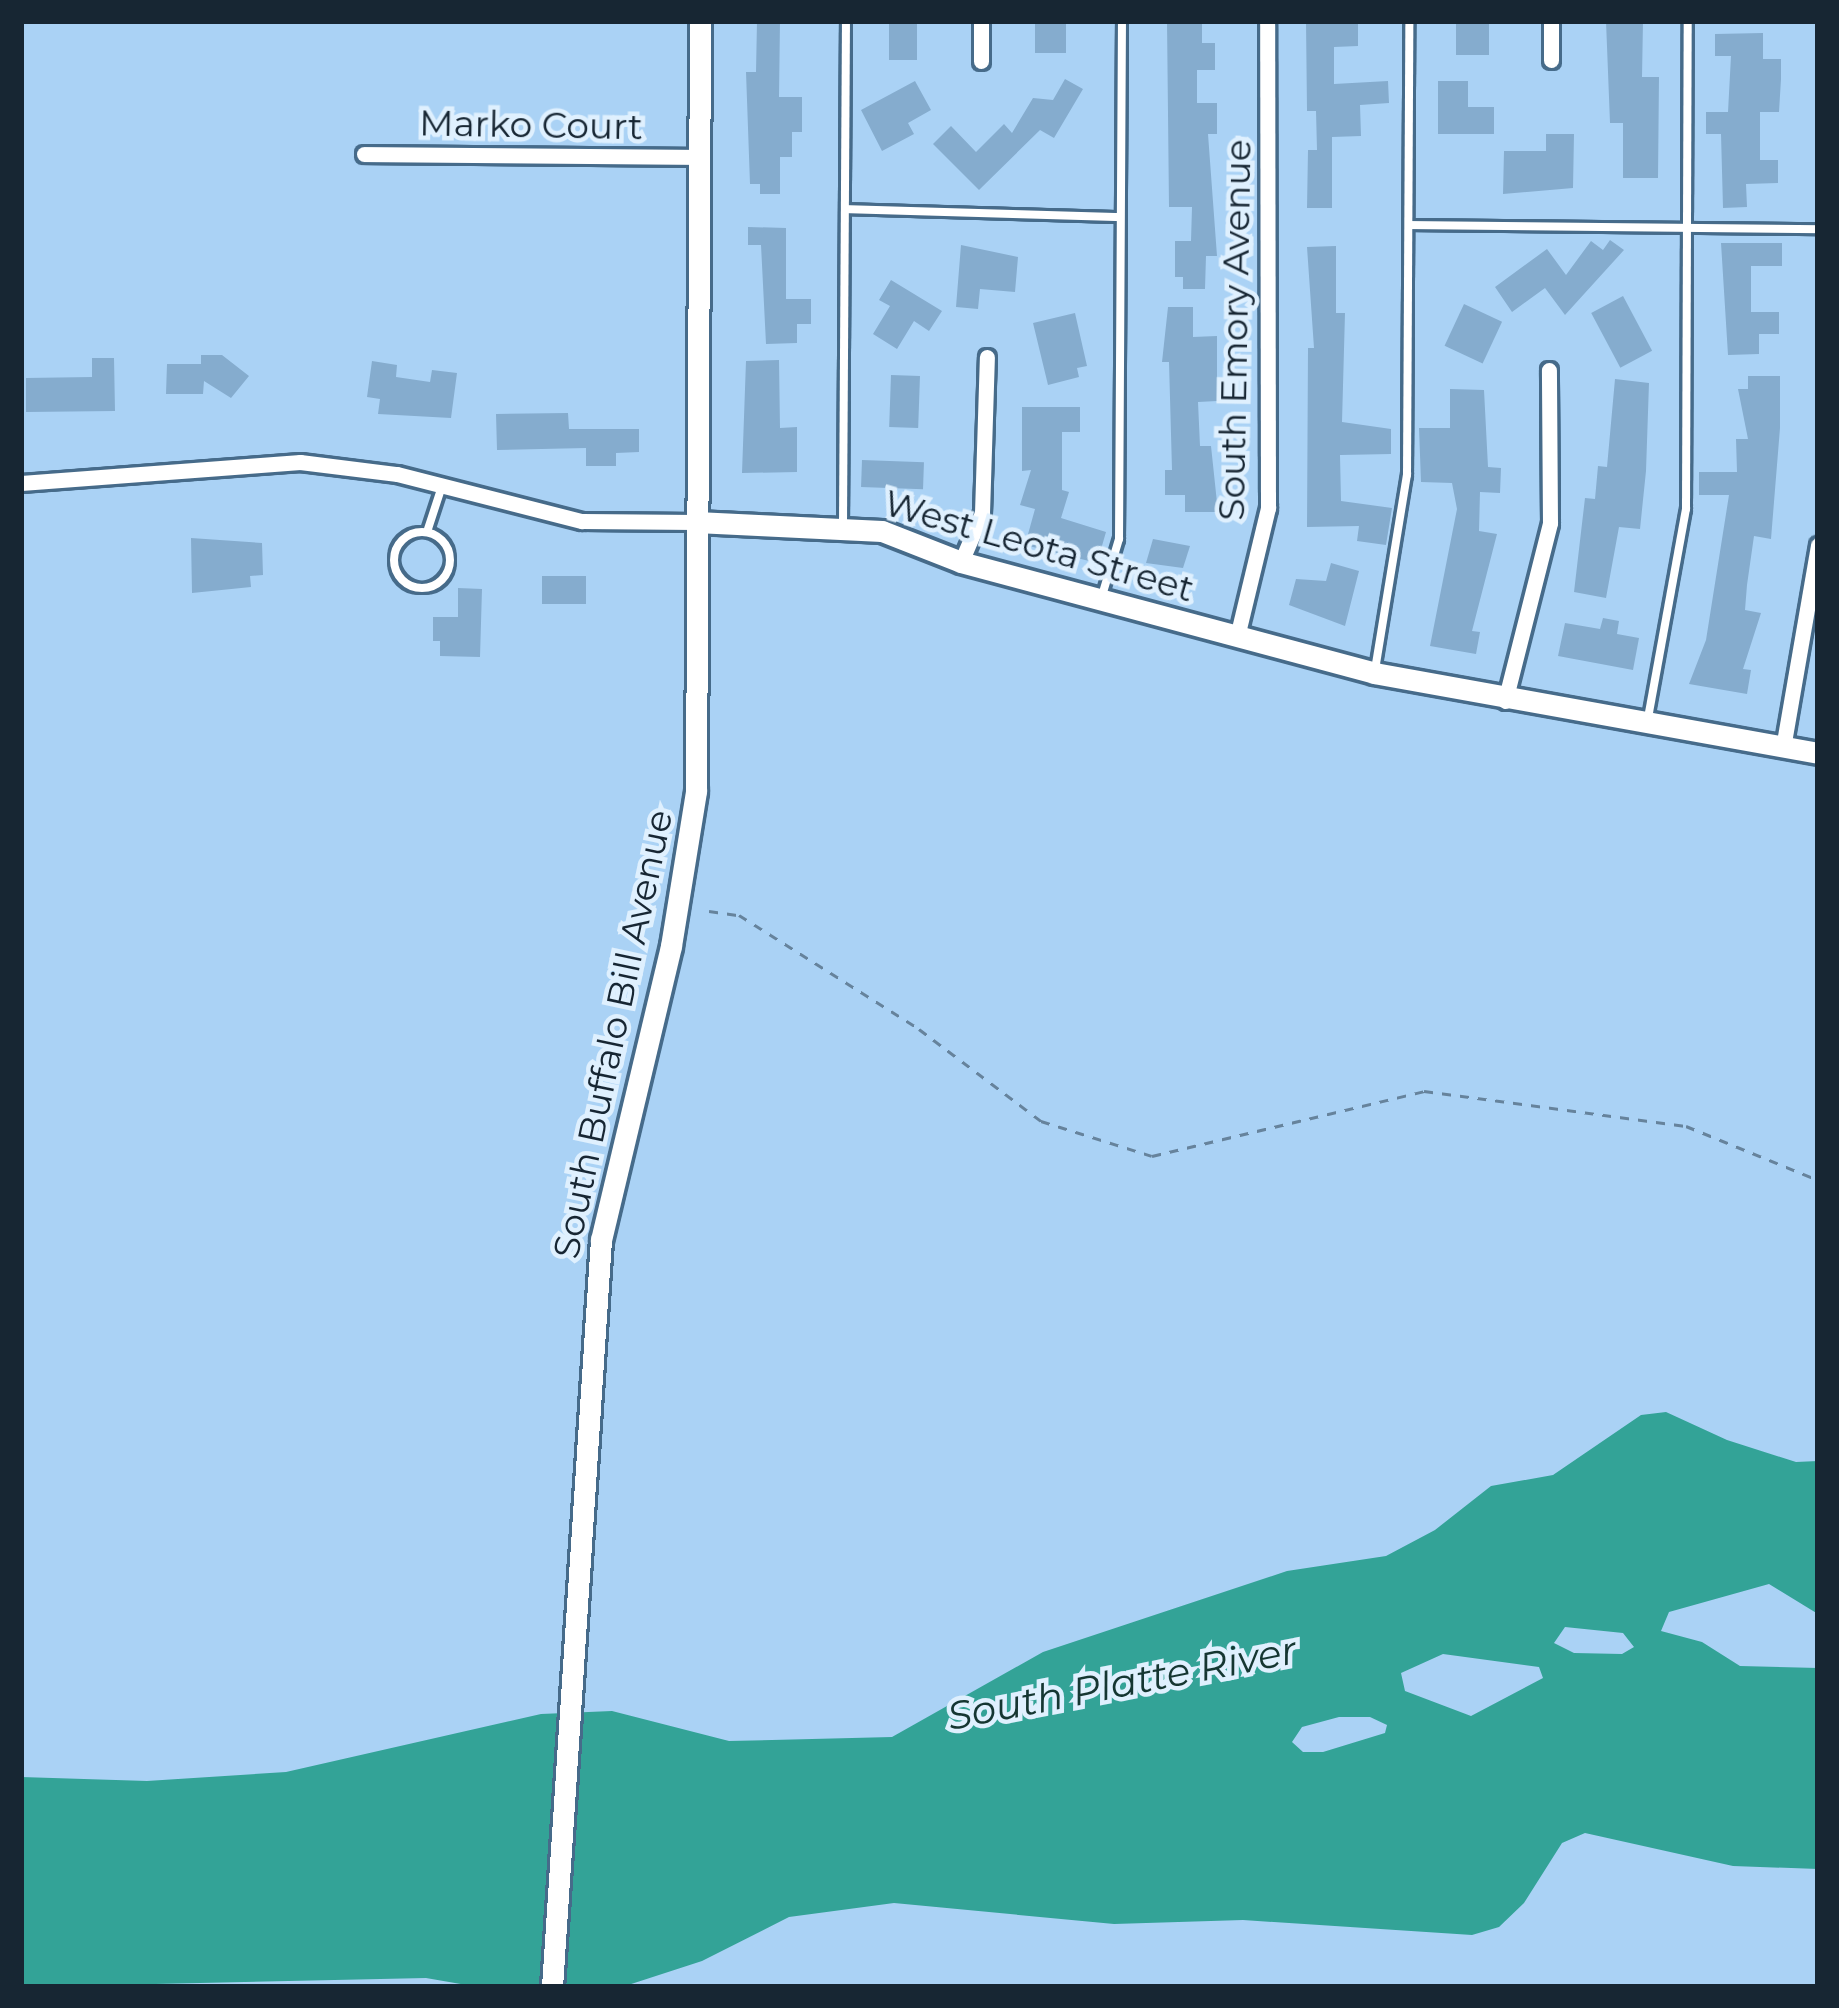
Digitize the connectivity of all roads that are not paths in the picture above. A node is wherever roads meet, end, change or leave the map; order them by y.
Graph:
1 (700, 21) edge
2 (846, 21) edge
3 (981, 21) edge
4 (1122, 21) edge
5 (1267, 21) edge
6 (1409, 21) edge
7 (1551, 21) edge
8 (1688, 21) edge
9 (1552, 60) dead end
10 (981, 62) dead end
11 (364, 154) dead end
12 (698, 157) junction
13 (846, 209) junction
14 (1120, 217) junction
15 (1410, 225) junction
16 (1688, 229) junction
17 (1818, 229) edge
18 (987, 357) dead end
19 (1549, 370) dead end
20 (21, 483) edge
21 (442, 485) junction
22 (696, 522) junction
23 (843, 526) junction
24 (428, 532) junction
25 (1818, 545) edge
26 (961, 562) junction
27 (1100, 602) junction
28 (1237, 637) junction
29 (1374, 673) junction
30 (1505, 701) junction
31 (1647, 725) junction
32 (1783, 748) junction
33 (1818, 754) edge
34 (552, 1987) edge

1 - 12 main road, South Buffalo Bill Avenue
2 - 13 lane
3 - 10 street
4 - 14 lane
5 - 28 street, South Emory Avenue
6 - 15 lane
7 - 9 street
8 - 16 lane
11 - 12 street, Marko Court
12 - 22 main road, South Buffalo Bill Avenue
13 - 14 lane
13 - 23 lane
14 - 27 lane
15 - 16 lane
15 - 29 lane
16 - 17 lane
16 - 31 lane
18 - 26 street
19 - 30 street
20 - 21 street, West Leota Street
21 - 22 street, West Leota Street
21 - 24 lane
22 - 23 main road, West Leota Street
22 - 34 main road, South Buffalo Bill Avenue
23 - 26 main road, West Leota Street
24 - 24 lane
25 - 32 street
26 - 27 main road, West Leota Street
27 - 28 main road, West Leota Street
28 - 29 main road, West Leota Street
29 - 30 main road, West Leota Street
30 - 31 main road, West Leota Street
31 - 32 main road, West Leota Street
32 - 33 main road, West Leota Street

